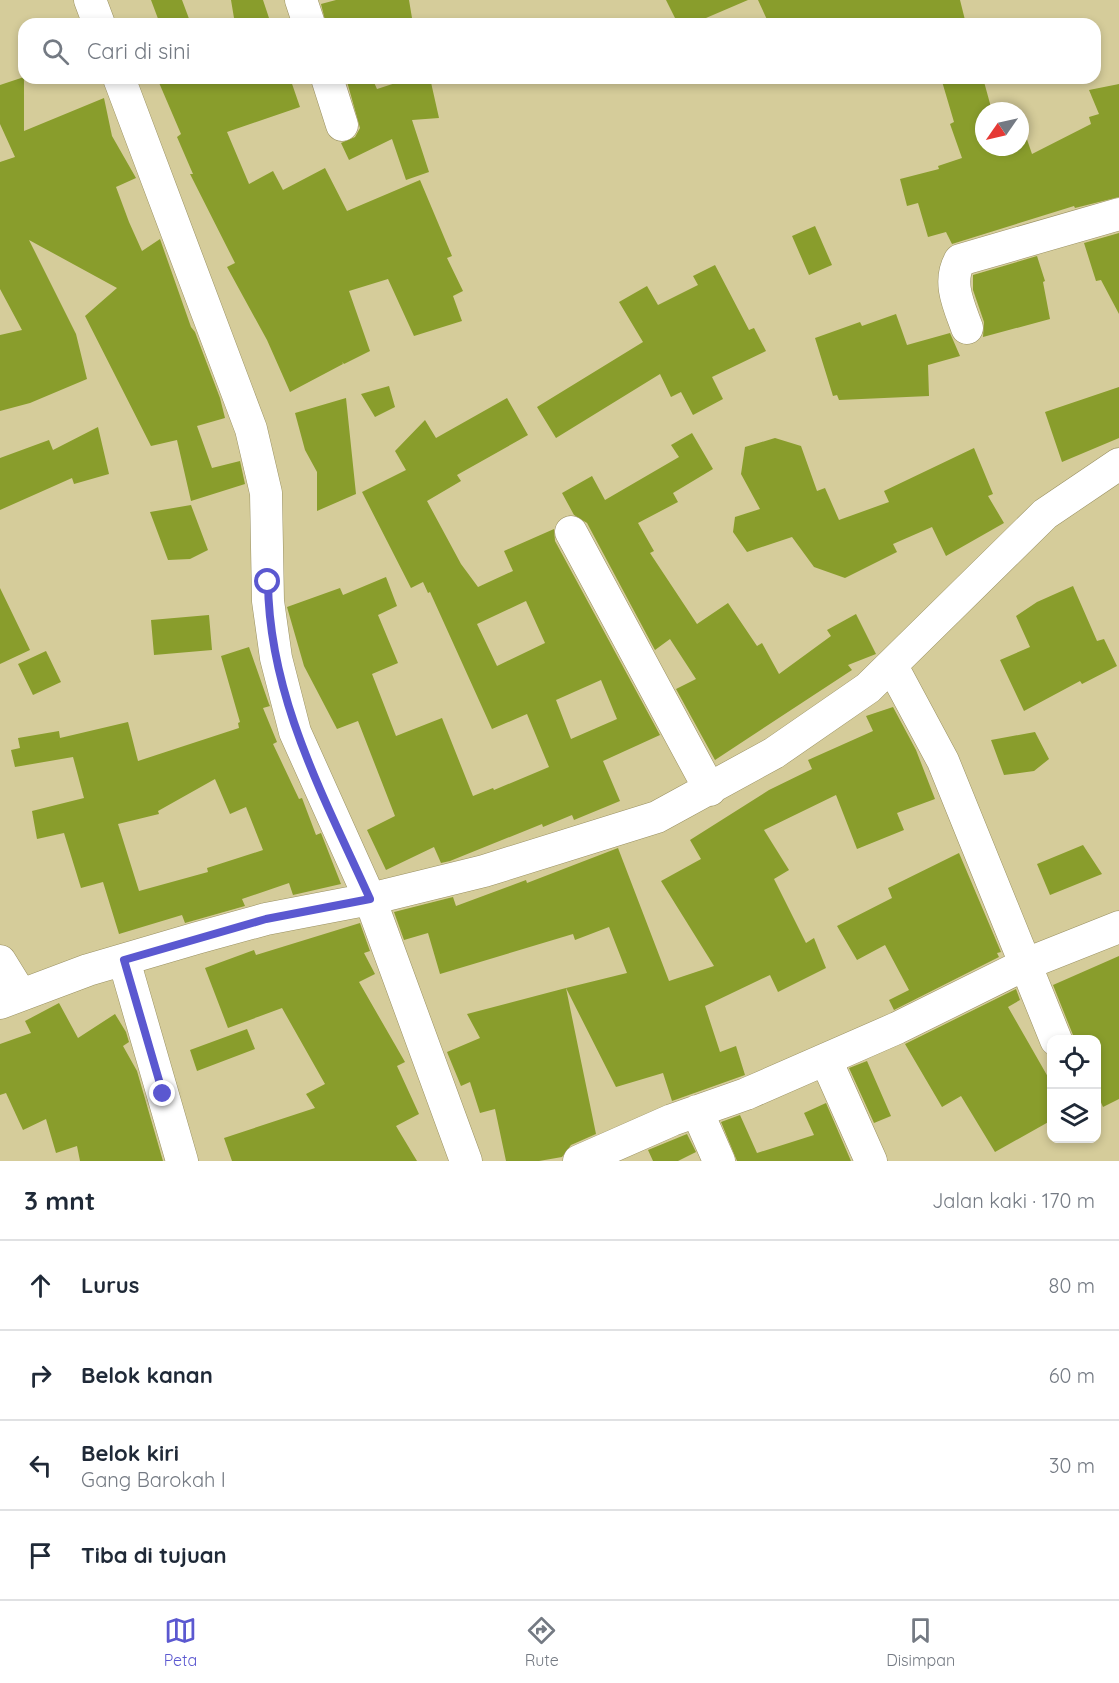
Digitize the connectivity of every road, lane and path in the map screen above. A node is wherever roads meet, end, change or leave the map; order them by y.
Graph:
1 (90, 0) edge
2 (301, 0) edge
3 (97, 18) edge
4 (307, 18) edge
5 (121, 84) edge
6 (329, 84) edge
7 (342, 125) dead end
8 (1119, 214) edge
9 (967, 328) dead end
10 (1119, 464) edge
11 (571, 532) dead end
12 (892, 666) junction
13 (710, 790) junction
14 (370, 899) junction
15 (1119, 927) edge
16 (124, 960) junction
17 (0, 961) edge
18 (1026, 964) junction
19 (10, 999) edge
20 (1054, 1035) edge
21 (826, 1060) junction
22 (697, 1111) junction
23 (182, 1161) edge
24 (466, 1161) edge
25 (579, 1161) edge
26 (719, 1161) edge
27 (871, 1161) edge

1 - 3 street
2 - 4 street
5 - 14 street
6 - 7 street
8 - 9 street
10 - 12 street
11 - 13 street
12 - 13 street
12 - 18 street
13 - 14 street
14 - 16 street
14 - 24 street
15 - 18 street
16 - 19 street
16 - 23 street
17 - 19 street
18 - 20 street
18 - 21 street
21 - 22 street
21 - 27 street
22 - 25 street
22 - 26 street

